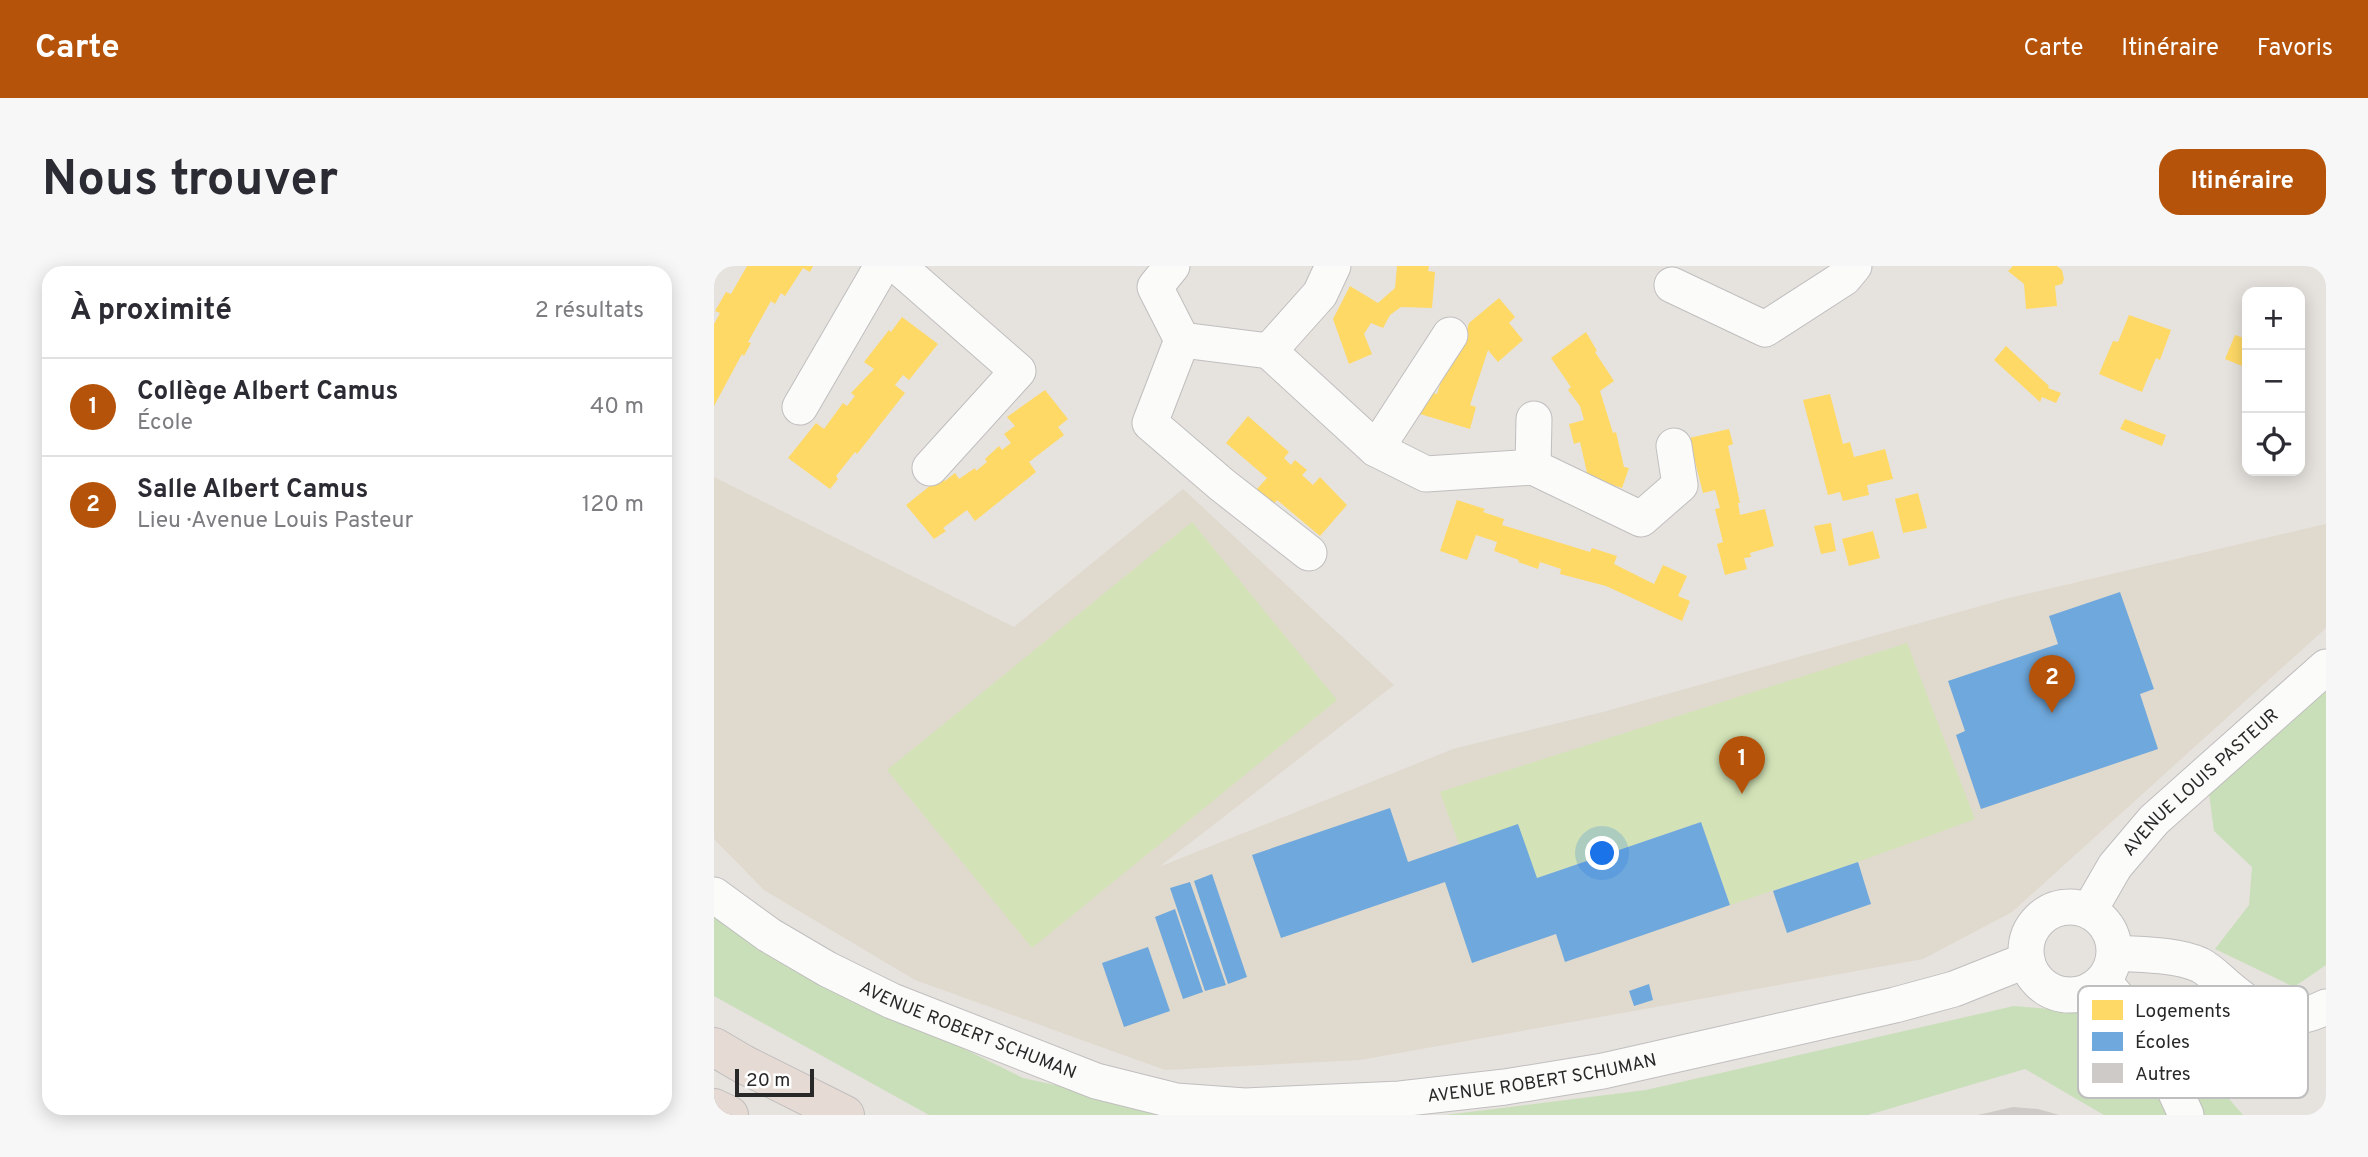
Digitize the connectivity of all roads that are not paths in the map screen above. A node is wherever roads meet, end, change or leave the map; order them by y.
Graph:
1 (881, 266) edge
2 (898, 266) edge
3 (1172, 266) edge
4 (1333, 266) edge
5 (1854, 266) edge
6 (1672, 285) dead end
7 (1450, 335) dead end
8 (1182, 340) junction
9 (1269, 351) junction
10 (800, 407) dead end
11 (1534, 419) dead end
12 (1674, 446) dead end
13 (1376, 449) junction
14 (1533, 467) junction
15 (930, 468) dead end
16 (1309, 553) dead end
17 (2326, 667) edge
18 (714, 894) edge
19 (2089, 911) junction
20 (2026, 960) junction
21 (2109, 967) junction
22 (2094, 986) edge
23 (2114, 986) edge
24 (2225, 986) edge
25 (2078, 995) edge
26 (2326, 1007) edge
27 (2308, 1016) edge
28 (714, 1047) edge
29 (2179, 1098) edge
30 (714, 1108) edge
31 (729, 1115) edge
32 (845, 1115) edge
33 (2186, 1115) edge

1 - 10 street
2 - 15 street
3 - 8 street
4 - 9 street
5 - 6 street
7 - 13 street
8 - 9 street
8 - 16 street
9 - 13 street
11 - 14 street
12 - 14 street
13 - 14 street
17 - 19 street, AVENUE LOUIS PASTEUR
18 - 20 street, AVENUE ROBERT SCHUMAN
19 - 20 street
19 - 21 street
20 - 25 street
21 - 22 street
21 - 23 street
21 - 24 street
26 - 27 street
28 - 32 highway
29 - 33 street
30 - 31 highway

